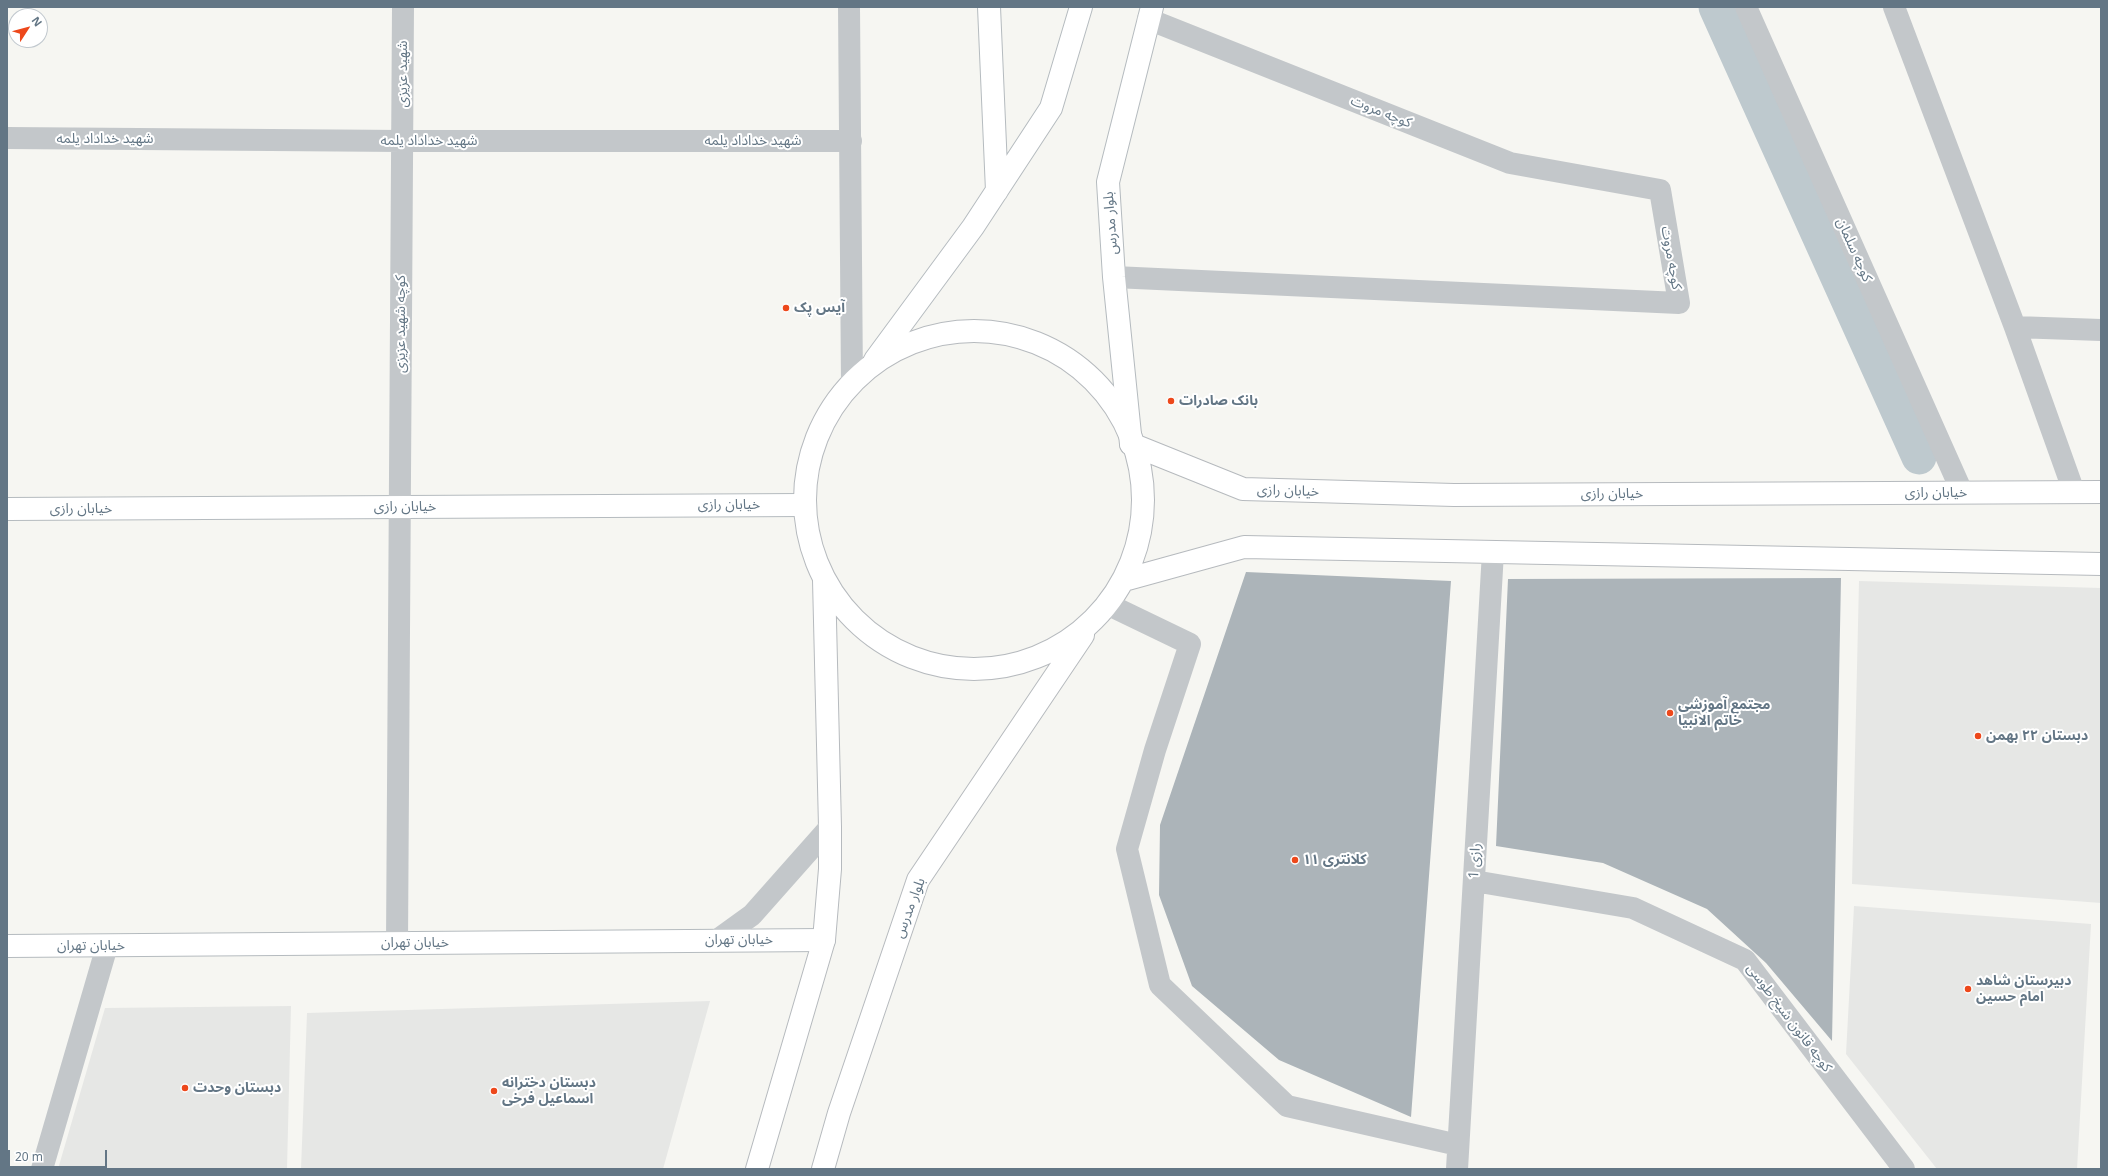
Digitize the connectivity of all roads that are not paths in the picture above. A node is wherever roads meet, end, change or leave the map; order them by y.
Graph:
1 (403, 7) edge
2 (849, 7) edge
3 (989, 7) edge
4 (1081, 7) edge
5 (1746, 7) edge
6 (1894, 7) edge
7 (1150, 13) edge
8 (7, 138) edge
9 (402, 141) junction
10 (851, 141) junction
11 (997, 190) junction
12 (1114, 277) junction
13 (2015, 327) junction
14 (2101, 330) edge
15 (875, 360) junction
16 (852, 384) junction
17 (1131, 444) junction
18 (1962, 492) junction
19 (2074, 492) junction
20 (2101, 492) edge
21 (803, 505) junction
22 (400, 507) junction
23 (7, 509) edge
24 (1493, 552) junction
25 (2101, 564) edge
26 (1128, 579) junction
27 (824, 580) junction
28 (1107, 604) junction
29 (1083, 636) junction
30 (830, 827) junction
31 (1474, 881) junction
32 (824, 940) junction
33 (716, 941) junction
34 (397, 943) junction
35 (7, 946) edge
36 (107, 946) junction
37 (1458, 1145) junction
38 (42, 1169) edge
39 (757, 1169) edge
40 (823, 1169) edge
41 (1457, 1169) edge
42 (1904, 1169) edge

1 - 9 street, شهید عزیزی
2 - 10 street
3 - 11 main road
4 - 11 main road
5 - 18 street, کوچه سلمان
6 - 13 street
7 - 12 main road, بلوار مدرس
7 - 12 street, کوچه مروت
8 - 9 street, شهید خداداد یلمه
9 - 10 street, شهید خداداد یلمه
9 - 22 street, کوچه شهید عزیزی
10 - 16 street
11 - 15 main road
12 - 17 main road, بلوار مدرس
13 - 14 street
13 - 19 street
15 - 16 main road
15 - 17 main road
16 - 21 main road
17 - 18 main road, خیابان رازی
17 - 26 main road
18 - 19 main road, خیابان رازی
19 - 20 main road, خیابان رازی
21 - 22 main road, خیابان رازی
21 - 27 main road
22 - 23 main road, خیابان رازی
22 - 34 street, کوچه شهید عزیزی
24 - 25 main road
24 - 26 main road
24 - 31 street, رازی 1
26 - 28 main road, بلوار مدرس
27 - 29 main road
27 - 30 main road
28 - 29 main road, بلوار مدرس
28 - 37 street
29 - 40 main road, بلوار مدرس
30 - 32 main road
30 - 33 street
31 - 37 street, رازی 1
31 - 42 street, کوچه قانون شیخ طوسی
32 - 33 main road, خیابان تهران
32 - 39 main road
33 - 34 main road, خیابان تهران
34 - 36 main road, خیابان تهران
35 - 36 main road, خیابان تهران
36 - 38 street
37 - 41 street, رازی 1

